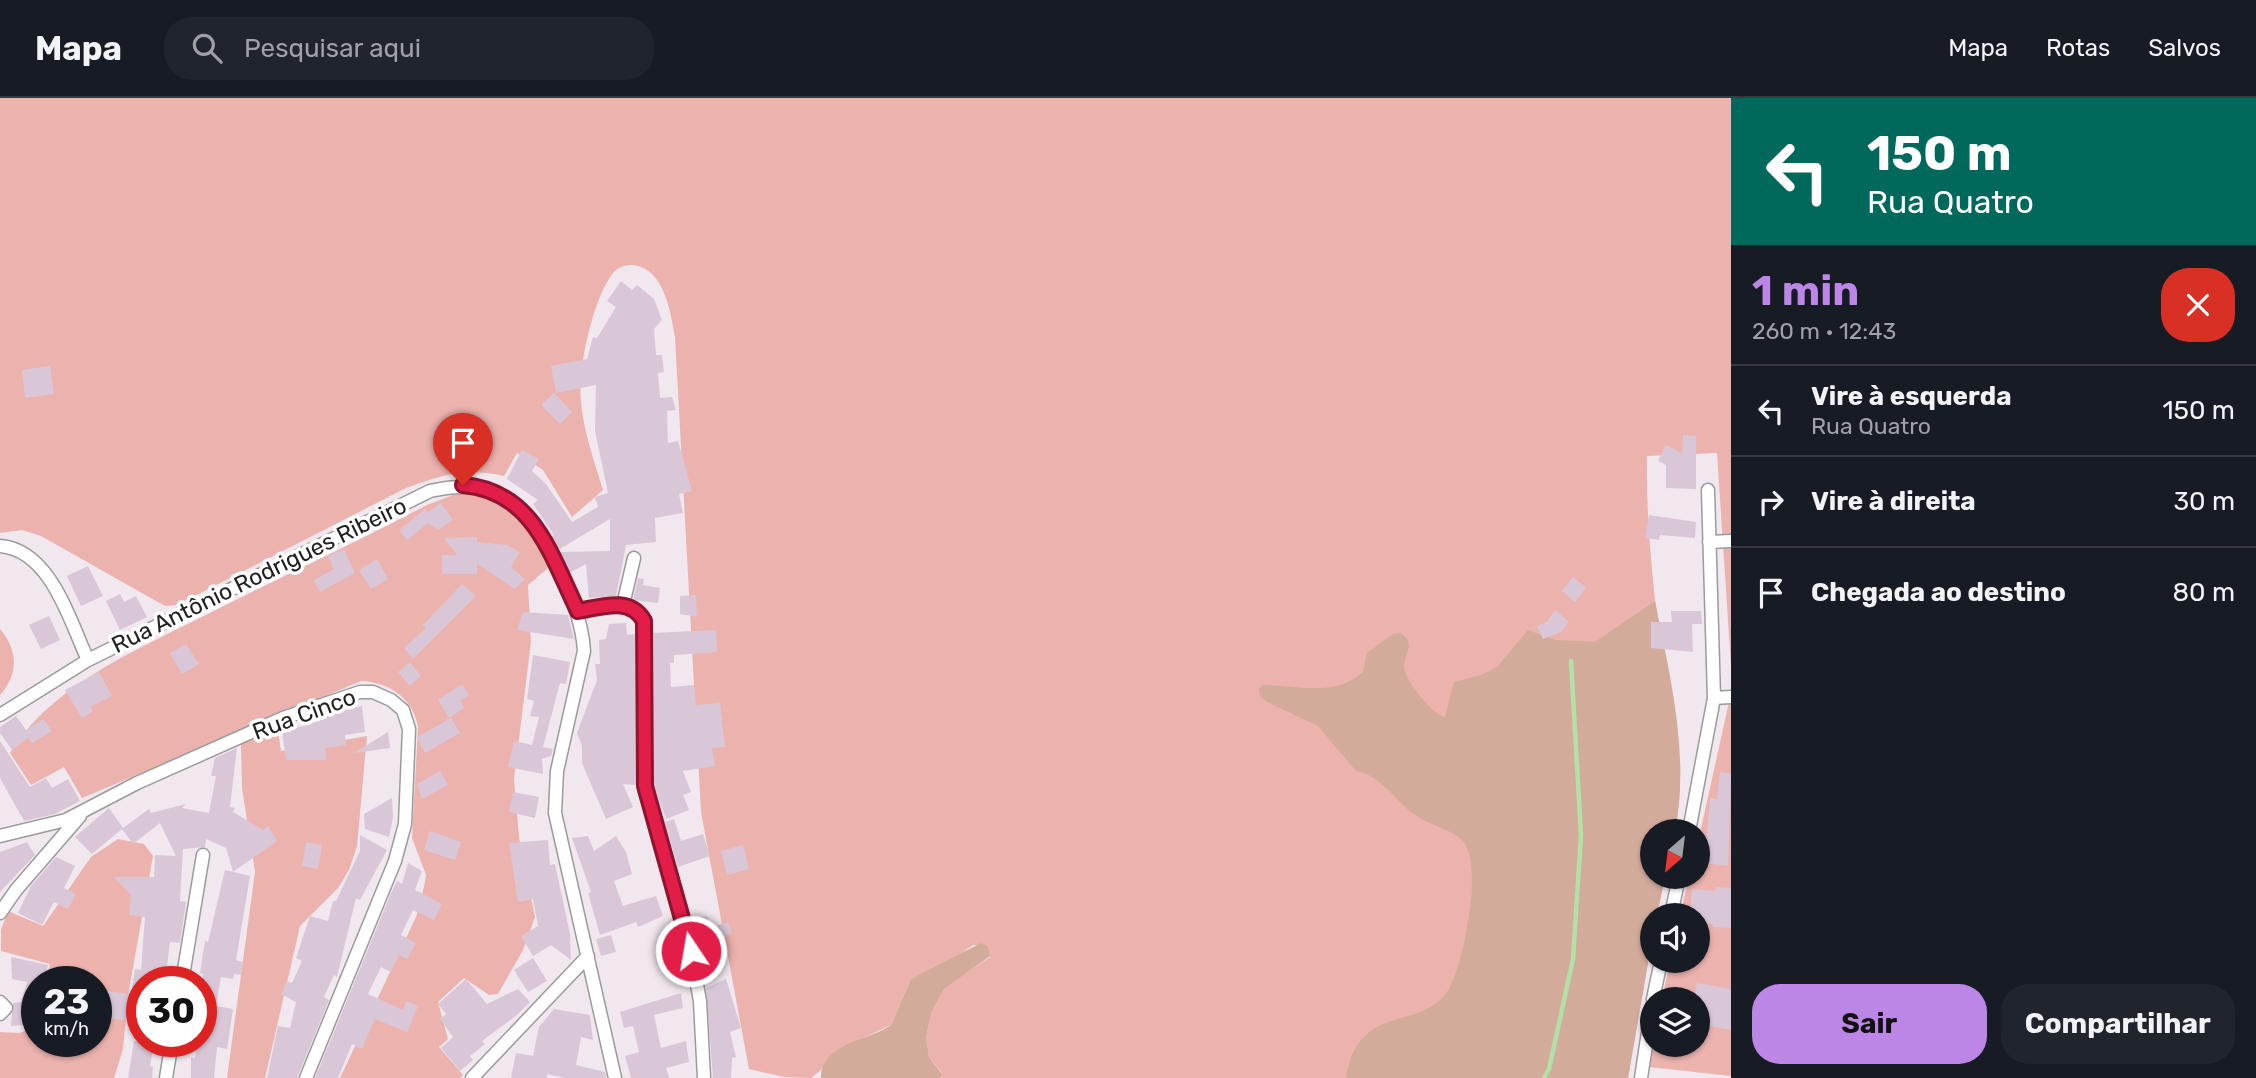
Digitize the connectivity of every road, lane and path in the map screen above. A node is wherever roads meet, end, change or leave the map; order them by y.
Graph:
1 (1707, 490) dead end
2 (1731, 541) edge
3 (1709, 542) junction
4 (0, 546) edge
5 (634, 558) dead end
6 (623, 605) junction
7 (578, 611) junction
8 (89, 660) junction
9 (1731, 697) edge
10 (1714, 698) junction
11 (0, 715) edge
12 (85, 811) junction
13 (1691, 819) edge
14 (0, 836) edge
15 (203, 855) dead end
16 (0, 913) edge
17 (588, 956) junction
18 (185, 966) edge
19 (0, 1002) edge
20 (0, 1014) edge
21 (169, 1057) edge
22 (1644, 1057) edge
23 (166, 1078) edge
24 (306, 1078) edge
25 (472, 1078) edge
26 (615, 1078) edge
27 (704, 1078) edge
28 (1641, 1078) edge

1 - 3 street
2 - 3 street
3 - 10 street
4 - 8 street
5 - 6 street
6 - 7 street
6 - 27 street
7 - 8 street, Rua Antônio Rodrigues Ribeiro
7 - 17 street, Rua Antônio Rodrigues Ribeiro
8 - 11 street, Rua Antônio Rodrigues Ribeiro
9 - 10 street
10 - 13 street
12 - 14 street, Rua Cinco
12 - 16 street
12 - 24 street, Rua Cinco
15 - 18 street
17 - 25 street
17 - 26 street, Rua Antônio Rodrigues Ribeiro
19 - 20 street
21 - 23 street
22 - 28 street

